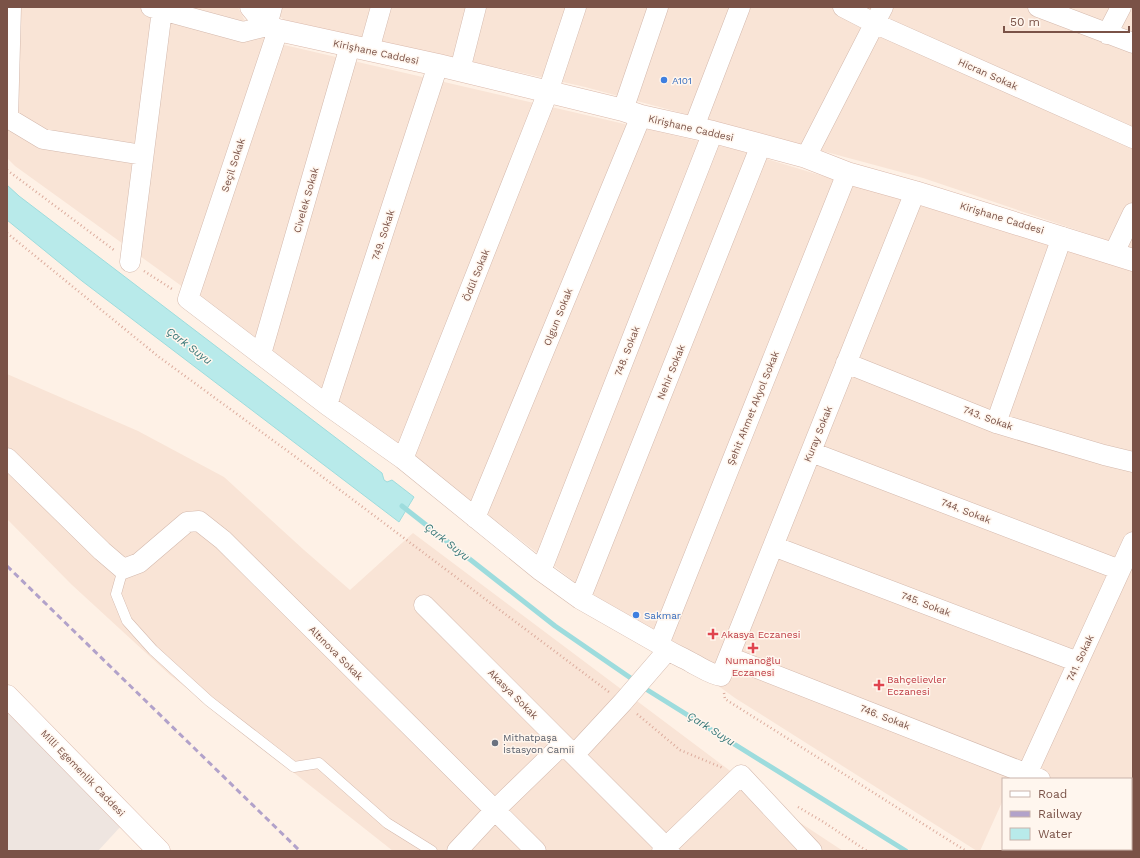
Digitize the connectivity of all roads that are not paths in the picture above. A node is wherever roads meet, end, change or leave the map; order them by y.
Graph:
1 (11, 7) edge
2 (251, 7) edge
3 (381, 7) edge
4 (476, 7) edge
5 (576, 7) edge
6 (658, 7) edge
7 (740, 7) edge
8 (843, 7) edge
9 (1038, 7) edge
10 (1121, 7) edge
11 (157, 9) edge
12 (878, 15) edge
13 (272, 21) edge
14 (1107, 34) junction
15 (1133, 43) edge
16 (360, 48) junction
17 (438, 65) junction
18 (460, 70) junction
19 (8, 84) edge
20 (548, 92) junction
21 (632, 113) junction
22 (8, 118) edge
23 (703, 130) junction
24 (1133, 138) edge
25 (761, 145) junction
26 (143, 155) junction
27 (806, 157) junction
28 (847, 173) junction
29 (915, 192) junction
30 (1133, 213) edge
31 (1062, 237) junction
32 (1123, 256) edge
33 (130, 262) road end
34 (261, 354) junction
35 (846, 364) junction
36 (327, 405) junction
37 (996, 422) junction
38 (811, 452) junction
39 (7, 458) edge
40 (403, 459) junction
41 (1133, 462) edge
42 (475, 518) junction
43 (1133, 542) edge
44 (773, 546) junction
45 (123, 570) junction
46 (1120, 570) junction
47 (541, 571) junction
48 (580, 599) junction
49 (424, 605) dead end
50 (662, 652) junction
51 (729, 657) junction
52 (1078, 662) junction
53 (7, 696) edge
54 (568, 750) junction
55 (1033, 776) edge
56 (495, 810) junction
57 (666, 850) edge
58 (159, 851) edge
59 (432, 851) edge
60 (457, 851) edge
61 (536, 851) edge
62 (812, 851) edge

1 - 19 street
2 - 13 street
3 - 16 street, Civelek Sokak
4 - 18 street
5 - 20 street, Ödül Sokak
6 - 21 street, Olgun Sokak
7 - 23 street, 748. Sokak
8 - 12 street, Hicran Sokak
9 - 14 street
10 - 14 street
11 - 13 street
11 - 26 street
12 - 24 street, Hicran Sokak
12 - 27 street
13 - 16 street, Kirişhane Caddesi
13 - 34 street, Seçil Sokak
14 - 15 street
16 - 17 street, Kirişhane Caddesi
16 - 34 street, Civelek Sokak
17 - 18 street, Kirişhane Caddesi
17 - 36 street, 749. Sokak
18 - 20 street, Kirişhane Caddesi
19 - 22 street
20 - 21 street, Kirişhane Caddesi
20 - 40 street, Ödül Sokak
21 - 23 street, Kirişhane Caddesi
21 - 42 street, Olgun Sokak
22 - 26 street
23 - 25 street, Kirişhane Caddesi
23 - 47 street, 748. Sokak
25 - 27 street, Kirişhane Caddesi
25 - 48 street, Nehir Sokak
26 - 33 street
27 - 28 street, Kirişhane Caddesi
28 - 29 street, Kirişhane Caddesi
28 - 50 street, Şehit Ahmet Akyol Sokak
29 - 31 street, Kirişhane Caddesi
29 - 35 street, Kuray Sokak
30 - 32 street
31 - 32 street, Kirişhane Caddesi
31 - 37 street
34 - 36 street
35 - 37 street, 743. Sokak
35 - 38 street, Kuray Sokak
36 - 40 street
37 - 41 street, 743. Sokak
38 - 44 street, Kuray Sokak
38 - 46 street, 744. Sokak
39 - 45 street
40 - 42 street
42 - 47 street
43 - 46 street, 741. Sokak
44 - 51 street, Kuray Sokak
44 - 52 street, 745. Sokak
45 - 56 street, Altınova Sokak
45 - 59 lane
46 - 52 street, 741. Sokak
47 - 48 street
48 - 50 street
49 - 54 street, Akasya Sokak
50 - 51 street, Kuray Sokak
50 - 54 street, Şehit Ahmet Akyol Sokak
51 - 55 street, 746. Sokak
52 - 55 street, 741. Sokak
53 - 58 street, Milli Egemenlik Caddesi
54 - 56 street, Şehit Ahmet Akyol Sokak
54 - 57 street, Akasya Sokak
56 - 60 street, Şehit Ahmet Akyol Sokak
56 - 61 street, Altınova Sokak
57 - 62 street

